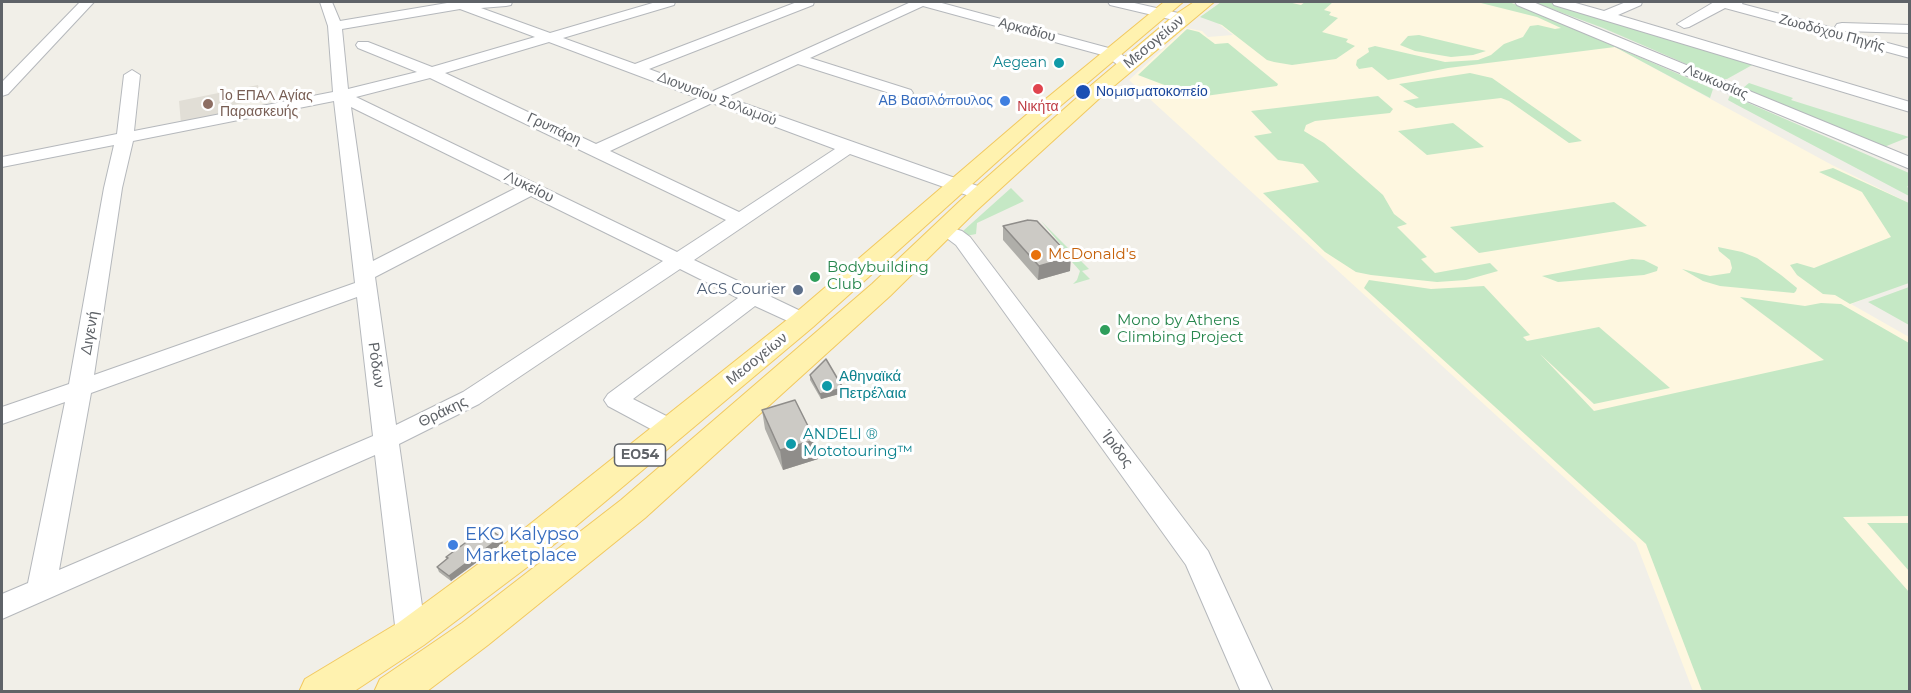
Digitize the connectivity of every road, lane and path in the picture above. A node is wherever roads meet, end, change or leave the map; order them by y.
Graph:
1 (87, 2) edge
2 (326, 2) edge
3 (506, 2) edge
4 (669, 2) edge
5 (808, 2) edge
6 (918, 2) edge
7 (1115, 2) edge
8 (1205, 2) edge
9 (1522, 2) edge
10 (1559, 2) edge
11 (1636, 2) edge
12 (1728, 2) edge
13 (458, 3) edge
14 (1172, 10) edge
15 (1607, 15) junction
16 (1796, 23) junction
17 (1684, 24) dead end
18 (335, 26) junction
19 (1910, 29) edge
20 (550, 37) junction
21 (363, 45) dead end
22 (1910, 54) edge
23 (1109, 55) junction
24 (797, 59) junction
25 (1127, 65) junction
26 (1765, 65) junction
27 (635, 69) junction
28 (433, 73) junction
29 (132, 75) dead end
30 (1739, 81) junction
31 (2, 91) edge
32 (905, 93) dead end
33 (341, 96) junction
34 (711, 97) junction
35 (1905, 107) edge
36 (125, 137) junction
37 (1910, 146) edge
38 (848, 148) junction
39 (597, 150) junction
40 (1888, 155) junction
41 (2, 162) edge
42 (1910, 164) edge
43 (531, 188) junction
44 (970, 190) junction
45 (741, 220) junction
46 (942, 231) junction
47 (681, 261) junction
48 (365, 280) junction
49 (753, 297) junction
50 (803, 321) junction
51 (80, 388) junction
52 (2, 416) edge
53 (671, 429) junction
54 (386, 440) junction
55 (41, 590) junction
56 (2, 607) edge
57 (411, 634) junction
58 (401, 689) edge
59 (319, 692) edge
60 (1257, 692) edge

1 - 31 street
2 - 18 street
3 - 13 street
4 - 20 street
5 - 27 street
6 - 23 street, Αρκαδίου
6 - 24 street
7 - 14 street
8 - 14 main road, Μεσογείων / ΕΟ54
9 - 30 street, Λευκωσίας
10 - 15 street
11 - 15 street
12 - 16 street, Ζωοδόχου Πηγής
12 - 17 street
13 - 18 street
13 - 20 street, Διονυσίου Σολωμού
14 - 23 main road, Μεσογείων / ΕΟ54
14 - 25 main road, Μεσογείων / ΕΟ54
15 - 26 street
16 - 19 street
16 - 22 street, Ζωοδόχου Πηγής
18 - 33 street
20 - 27 street, Διονυσίου Σολωμού
20 - 28 street
21 - 28 street, Γρυπάρη
23 - 25 street, Αρκαδίου
23 - 44 main road, Μεσογείων / ΕΟ54
24 - 32 street
24 - 34 street
25 - 44 main road, Μεσογείων / ΕΟ54
26 - 30 street
26 - 35 street
27 - 34 street, Διονυσίου Σολωμού
28 - 33 street
28 - 39 street, Γρυπάρη
29 - 36 street, Διγενή
30 - 40 street, Λευκωσίας
33 - 36 street
33 - 43 street, Λυκείου
33 - 48 street, Ρόδων
34 - 38 street, Διονυσίου Σολωμού
34 - 39 street
36 - 41 street
36 - 51 street, Διγενή
37 - 40 street
38 - 44 street, Διονυσίου Σολωμού
38 - 45 street, Θράκης
39 - 45 street, Γρυπάρη
40 - 42 street, Λευκωσίας
43 - 47 street, Λυκείου
43 - 48 street
44 - 46 main road, Μεσογείων / ΕΟ54
44 - 50 main road, Μεσογείων / ΕΟ54
45 - 47 street, Θράκης
46 - 58 main road, Μεσογείων / ΕΟ54
46 - 60 street, Ίριδος
47 - 49 street, Λυκείου
47 - 54 street, Θράκης
48 - 51 street
48 - 54 street, Ρόδων
49 - 50 street, Λυκείου
49 - 53 street
50 - 53 main road, Μεσογείων / ΕΟ54
51 - 52 street
51 - 55 street, Διγενή
53 - 57 main road, Μεσογείων / ΕΟ54
54 - 55 street, Θράκης
54 - 57 street, Ρόδων
55 - 56 street, Θράκης
57 - 59 main road, Μεσογείων / ΕΟ54

